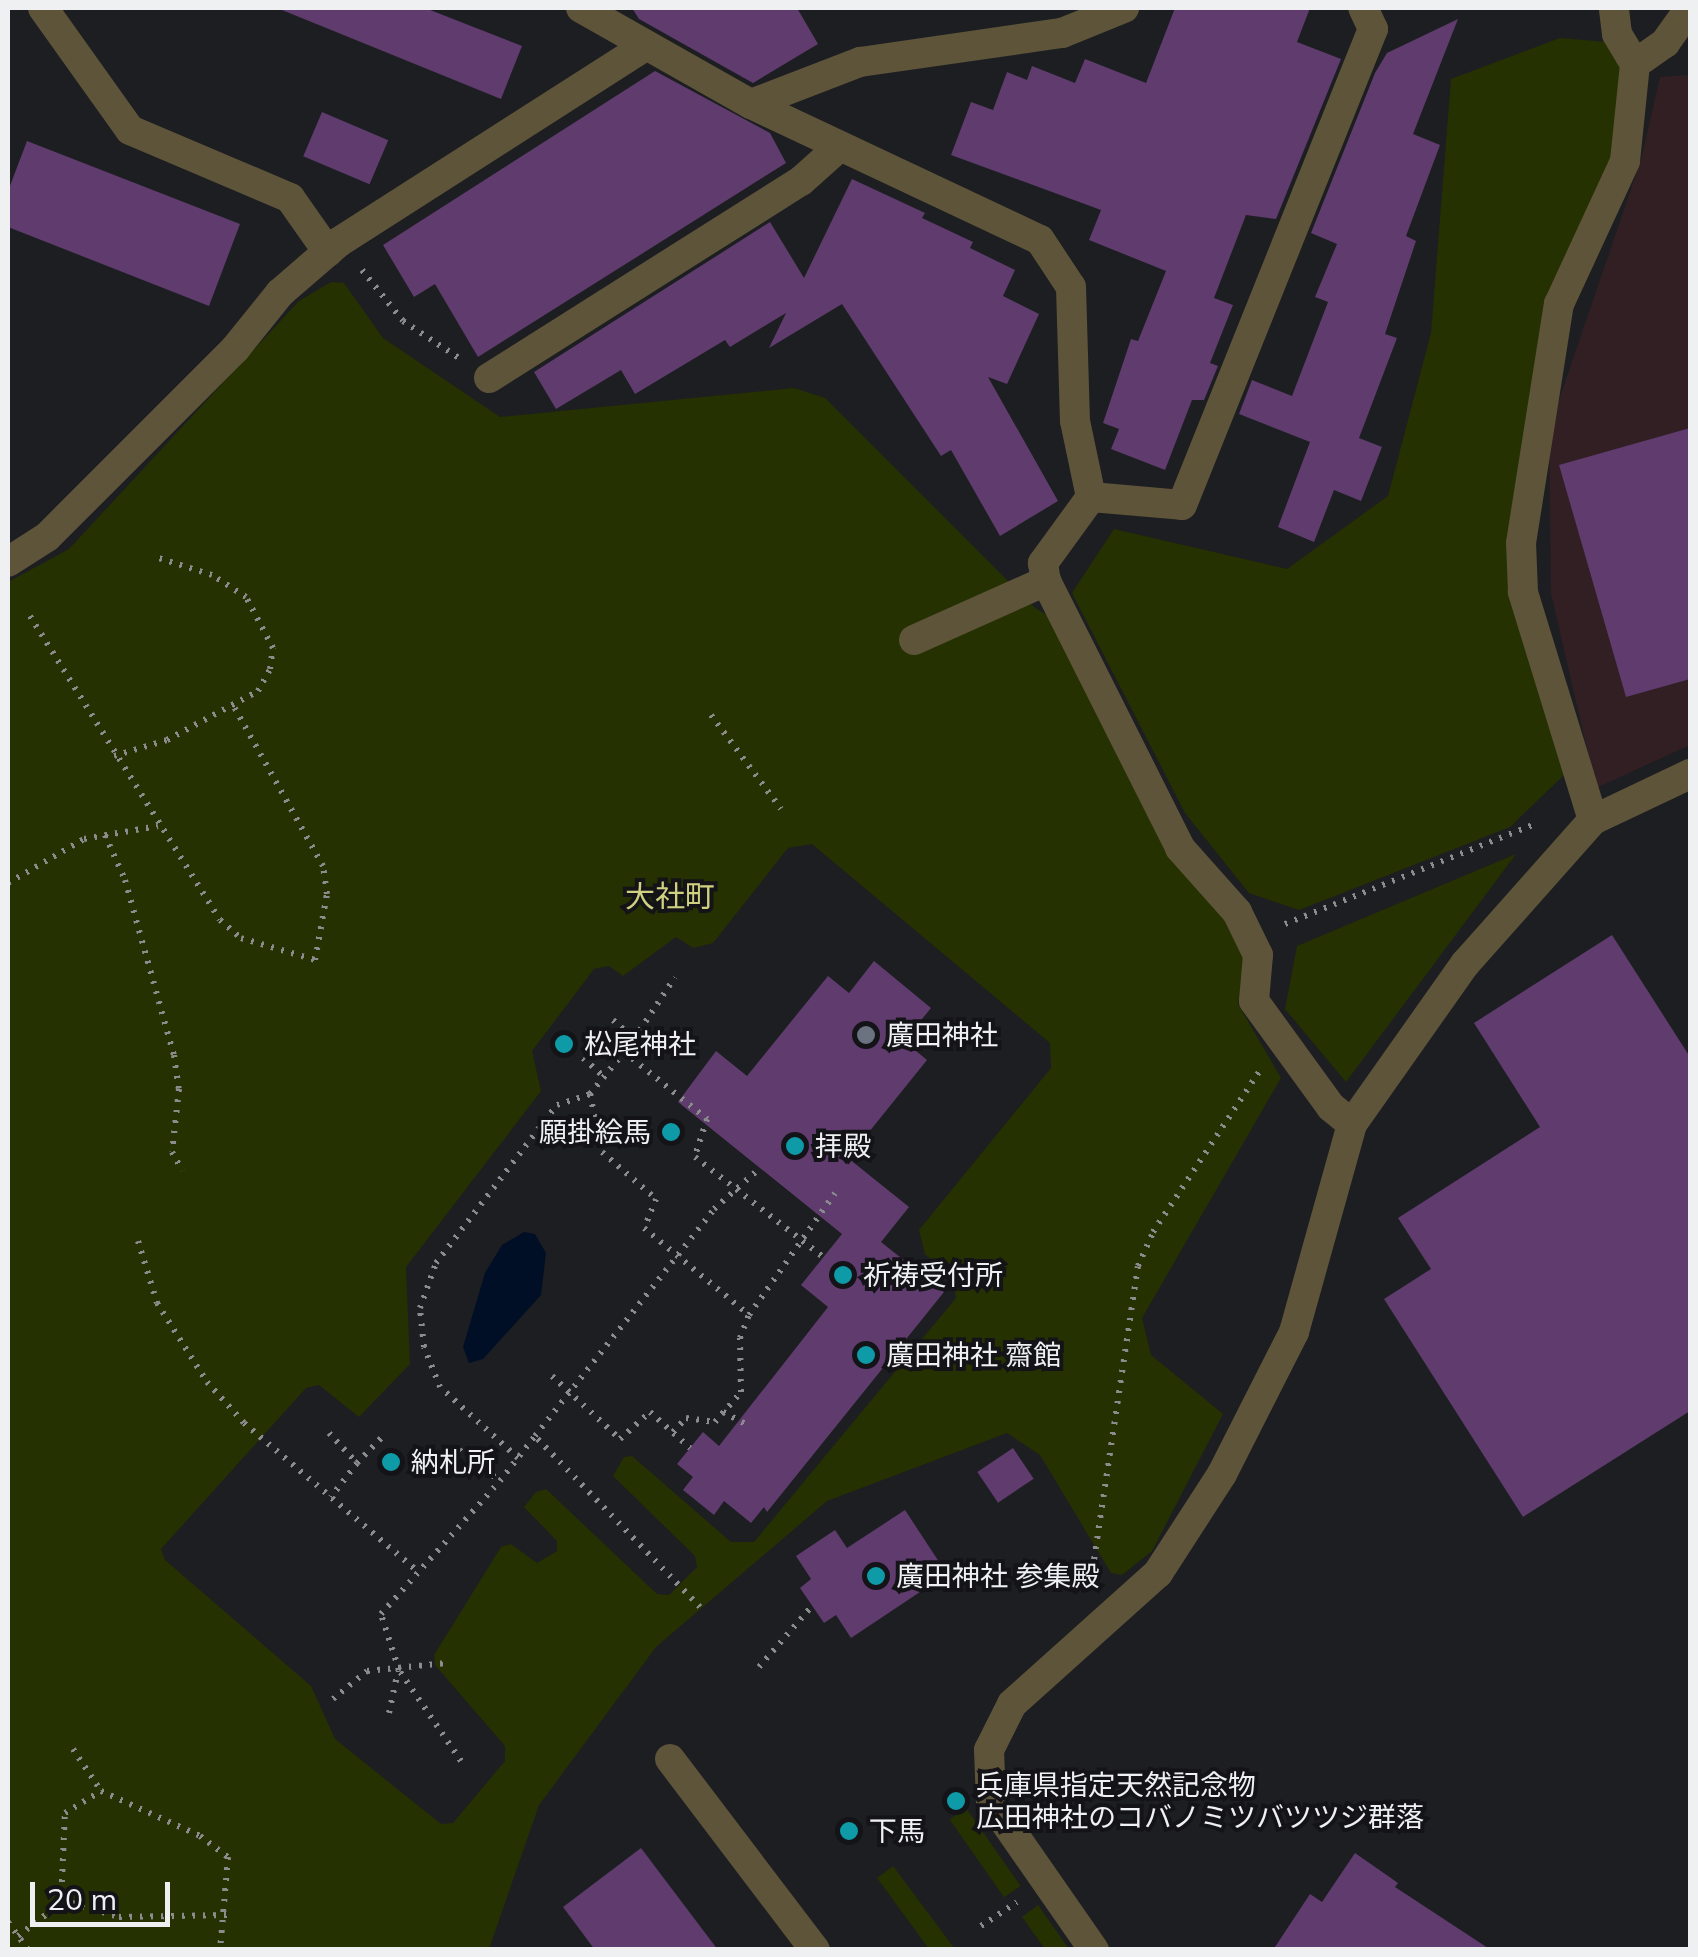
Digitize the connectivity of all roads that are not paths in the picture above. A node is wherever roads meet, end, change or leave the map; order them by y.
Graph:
1 (43, 8) edge
2 (581, 8) edge
3 (1124, 8) edge
4 (1362, 8) edge
5 (1614, 8) edge
6 (1690, 8) edge
7 (644, 46) junction
8 (1634, 64) junction
9 (751, 104) junction
10 (838, 147) junction
11 (334, 247) junction
12 (489, 378) road end
13 (1090, 498) junction
14 (8, 562) edge
15 (1046, 581) junction
16 (914, 640) dead end
17 (1690, 774) edge
18 (1593, 820) junction
19 (1352, 1124) junction
20 (670, 1759) dead end
21 (816, 1950) edge
22 (1094, 1950) edge

1 - 11 street
2 - 7 street
3 - 9 street
4 - 13 street
5 - 8 street
6 - 8 street
7 - 9 street
7 - 11 street
8 - 18 street
9 - 10 street
10 - 12 street
10 - 13 street
11 - 14 street
13 - 15 street
15 - 16 street
15 - 19 street
17 - 18 street
18 - 19 street
19 - 22 street
20 - 21 street

